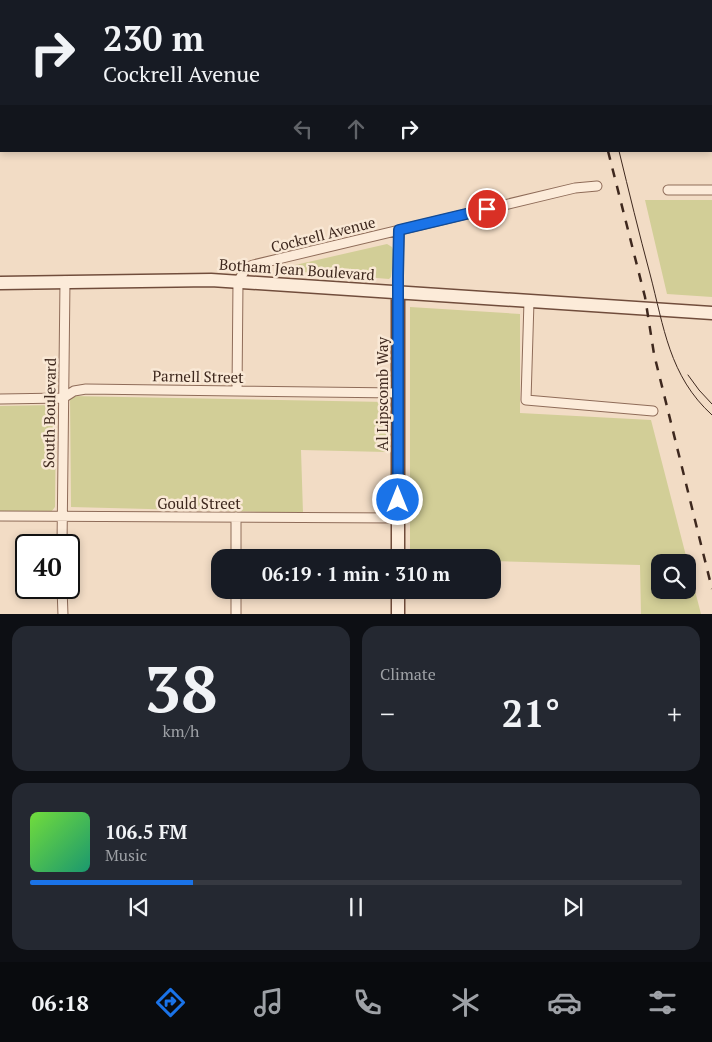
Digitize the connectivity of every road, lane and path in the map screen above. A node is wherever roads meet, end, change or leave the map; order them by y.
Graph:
1 (597, 186) dead end
2 (668, 190) dead end
3 (712, 190) edge
4 (399, 230) junction
5 (65, 281) junction
6 (238, 282) junction
7 (0, 283) edge
8 (398, 292) junction
9 (529, 301) junction
10 (712, 313) edge
11 (237, 391) junction
12 (398, 393) junction
13 (63, 398) junction
14 (0, 399) edge
15 (653, 411) dead end
16 (0, 516) edge
17 (62, 517) junction
18 (236, 517) junction
19 (398, 518) junction
20 (62, 534) edge
21 (236, 549) edge
22 (398, 549) edge
23 (62, 599) edge
24 (236, 599) edge
25 (398, 599) edge
26 (63, 614) edge
27 (236, 614) edge
28 (398, 614) edge

1 - 4 street, Cockrell Avenue
2 - 3 street
4 - 6 street, Cockrell Avenue
4 - 8 street, Al Lipscomb Way
5 - 6 main road, Botham Jean Boulevard
5 - 7 main road, Botham Jean Boulevard
5 - 13 street, South Boulevard
6 - 8 main road, Botham Jean Boulevard
6 - 11 street
8 - 9 main road, Botham Jean Boulevard
8 - 12 main road, Al Lipscomb Way
9 - 10 main road, Botham Jean Boulevard
9 - 15 street
11 - 12 street, Parnell Street
11 - 13 street, Parnell Street
12 - 19 main road, Al Lipscomb Way
13 - 14 street, Parnell Street
13 - 17 street, South Boulevard
16 - 17 street, Gould Street
17 - 18 street, Gould Street
17 - 20 street, South Boulevard
18 - 19 street, Gould Street
18 - 21 street
19 - 22 main road, Al Lipscomb Way
23 - 26 street
24 - 27 street
25 - 28 main road

